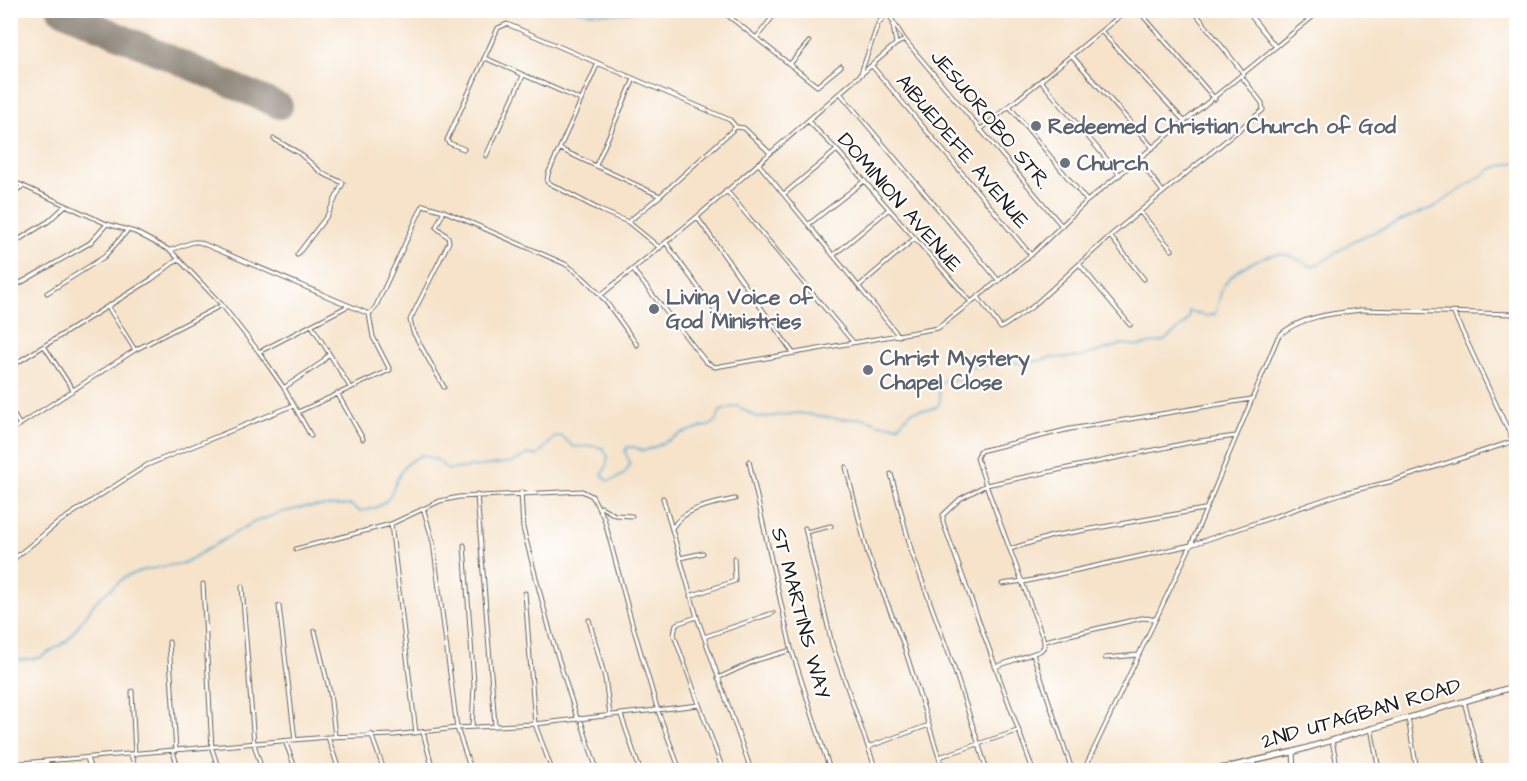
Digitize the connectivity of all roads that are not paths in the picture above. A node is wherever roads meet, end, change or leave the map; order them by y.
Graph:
1 (721, 10) edge
2 (738, 10) edge
3 (778, 10) edge
4 (1127, 10) edge
5 (1138, 10) edge
6 (1193, 10) edge
7 (1246, 10) edge
8 (1255, 10) edge
9 (1321, 10) edge
10 (888, 11) edge
11 (1250, 15) junction
12 (731, 18) junction
13 (893, 24) junction
14 (1102, 32) junction
15 (757, 37) junction
16 (905, 40) junction
17 (809, 42) dead end
18 (896, 44) junction
19 (1276, 47) junction
20 (1072, 56) junction
21 (485, 58) junction
22 (598, 63) junction
23 (790, 64) junction
24 (841, 66) dead end
25 (872, 66) junction
26 (861, 74) junction
27 (1243, 75) junction
28 (523, 76) junction
29 (634, 78) junction
30 (1041, 81) junction
31 (840, 93) junction
32 (1215, 99) junction
33 (581, 100) junction
34 (1009, 106) junction
35 (807, 121) junction
36 (1185, 122) junction
37 (736, 127) junction
38 (980, 130) junction
39 (274, 139) dead end
40 (1153, 148) junction
41 (464, 149) dead end
42 (560, 149) junction
43 (837, 150) junction
44 (769, 152) junction
45 (486, 156) dead end
46 (1139, 160) junction
47 (758, 163) junction
48 (596, 165) junction
49 (1120, 175) junction
50 (10, 180) edge
51 (864, 181) junction
52 (23, 186) junction
53 (726, 190) junction
54 (1163, 192) junction
55 (10, 194) edge
56 (784, 194) junction
57 (660, 196) junction
58 (1087, 201) junction
59 (66, 206) junction
60 (889, 209) junction
61 (444, 211) junction
62 (1140, 212) junction
63 (697, 217) junction
64 (628, 222) junction
65 (107, 224) junction
66 (809, 224) junction
67 (1062, 226) junction
68 (128, 230) junction
69 (1110, 236) junction
70 (915, 238) junction
71 (666, 243) junction
72 (10, 244) edge
73 (660, 248) junction
74 (171, 250) junction
75 (1172, 250) dead end
76 (835, 254) junction
77 (297, 255) dead end
78 (1031, 255) junction
79 (178, 259) junction
80 (1080, 265) junction
81 (633, 270) junction
82 (1144, 279) dead end
83 (999, 281) junction
84 (859, 286) junction
85 (10, 289) edge
86 (47, 293) dead end
87 (602, 295) junction
88 (978, 297) junction
89 (971, 302) junction
90 (222, 305) junction
91 (348, 306) junction
92 (108, 307) junction
93 (369, 314) junction
94 (1454, 314) junction
95 (1516, 314) edge
96 (724, 323) dead end
97 (1130, 325) dead end
98 (312, 326) junction
99 (898, 336) junction
100 (853, 342) junction
101 (637, 345) dead end
102 (44, 346) junction
103 (135, 350) junction
104 (259, 352) junction
105 (793, 353) junction
106 (329, 354) junction
107 (10, 367) edge
108 (285, 387) dead end
109 (350, 387) junction
110 (444, 387) dead end
111 (73, 390) junction
112 (337, 393) junction
113 (1252, 399) junction
114 (294, 405) junction
115 (10, 409) edge
116 (298, 412) junction
117 (20, 425) junction
118 (10, 430) edge
119 (1516, 432) edge
120 (1236, 435) junction
121 (1511, 435) junction
122 (311, 436) dead end
123 (363, 439) dead end
124 (1514, 441) junction
125 (1516, 447) edge
126 (749, 461) dead end
127 (846, 467) dead end
128 (891, 474) dead end
129 (986, 485) junction
130 (520, 492) junction
131 (477, 495) junction
132 (663, 498) dead end
133 (735, 499) dead end
134 (599, 506) junction
135 (1204, 509) dead end
136 (424, 511) junction
137 (632, 516) dead end
138 (391, 524) junction
139 (831, 526) dead end
140 (672, 528) junction
141 (464, 545) dead end
142 (1191, 545) junction
143 (296, 549) dead end
144 (1010, 549) junction
145 (703, 553) dead end
146 (680, 558) junction
147 (734, 558) dead end
148 (10, 562) edge
149 (1023, 582) junction
150 (203, 584) dead end
151 (1002, 584) dead end
152 (242, 586) dead end
153 (525, 593) dead end
154 (690, 596) junction
155 (279, 606) dead end
156 (773, 613) dead end
157 (697, 617) junction
158 (1156, 619) junction
159 (589, 620) dead end
160 (315, 631) dead end
161 (704, 637) junction
162 (1044, 641) junction
163 (169, 642) dead end
164 (788, 651) dead end
165 (1033, 654) junction
166 (1138, 655) junction
167 (1105, 658) dead end
168 (995, 667) junction
169 (718, 678) junction
170 (1516, 686) edge
171 (132, 691) dead end
172 (1464, 701) junction
173 (699, 705) junction
174 (658, 711) junction
175 (621, 715) junction
176 (610, 716) junction
177 (578, 718) junction
178 (1408, 718) junction
179 (535, 724) junction
180 (495, 725) junction
181 (929, 725) junction
182 (472, 727) junction
183 (457, 728) junction
184 (1371, 728) junction
185 (1017, 731) dead end
186 (416, 732) junction
187 (423, 732) junction
188 (371, 734) junction
189 (335, 736) junction
190 (328, 737) junction
191 (295, 740) junction
192 (285, 741) junction
193 (1332, 741) junction
194 (254, 744) junction
195 (978, 744) junction
196 (868, 747) junction
197 (212, 749) junction
198 (174, 752) junction
199 (1293, 752) junction
200 (133, 755) junction
201 (939, 757) junction
202 (87, 758) junction
203 (46, 760) junction
204 (1253, 760) junction
205 (10, 764) edge
206 (829, 768) edge
207 (942, 768) edge
208 (937, 770) edge
209 (1215, 770) edge
210 (50, 771) edge
211 (91, 771) edge
212 (136, 771) edge
213 (179, 771) edge
214 (219, 771) edge
215 (262, 771) edge
216 (296, 771) edge
217 (339, 771) edge
218 (384, 771) edge
219 (433, 771) edge
220 (471, 771) edge
221 (552, 771) edge
222 (597, 771) edge
223 (640, 771) edge
224 (680, 771) edge
225 (723, 771) edge
226 (751, 771) edge
227 (815, 771) edge
228 (876, 771) edge
229 (987, 771) edge
230 (1033, 771) edge
231 (1072, 771) edge
232 (1084, 771) edge
233 (1255, 771) edge
234 (1294, 771) edge
235 (1338, 771) edge
236 (1379, 771) edge
237 (1417, 771) edge
238 (1482, 771) edge

1 - 12 street
2 - 12 street
3 - 15 street
4 - 14 street
5 - 32 street
6 - 27 street
7 - 11 street
8 - 11 street
9 - 19 street
10 - 13 street
10 - 26 street
11 - 19 street
12 - 15 street
13 - 16 street
13 - 18 street
14 - 20 street
14 - 36 street
15 - 23 street
16 - 18 street, JESUOROBO STR.
16 - 38 street, JESUOROBO STR.
17 - 23 street
18 - 25 street, JESUOROBO STR.
19 - 27 street
20 - 30 street
20 - 40 street
21 - 22 street
21 - 28 street
21 - 41 street
22 - 29 street
22 - 33 street
23 - 24 street
25 - 26 street, JESUOROBO STR.
25 - 78 street, AIBUEDEFE AVENUE
26 - 31 street, JESUOROBO STR.
27 - 32 street
27 - 54 street
28 - 33 street
28 - 45 street
29 - 37 street
29 - 48 street
30 - 34 street
30 - 49 street
31 - 35 street, JESUOROBO STR.
31 - 83 street
32 - 36 street
33 - 42 street
34 - 38 street
34 - 58 street
35 - 43 street, DOMINION AVENUE
35 - 44 street, JESUOROBO STR.
36 - 40 street
37 - 44 street
37 - 57 street
38 - 67 street, JESUOROBO STR.
39 - 77 street
40 - 46 street
42 - 48 street
42 - 64 street
43 - 51 street, DOMINION AVENUE
43 - 56 street
44 - 47 street, JESUOROBO STR.
46 - 49 street
46 - 54 street
47 - 53 street, JESUOROBO STR.
47 - 56 street
48 - 57 street
49 - 58 street
50 - 52 street
51 - 60 street, DOMINION AVENUE
51 - 66 street
52 - 55 street
52 - 59 street
53 - 63 street, JESUOROBO STR.
53 - 100 street
54 - 62 street
56 - 66 street
57 - 64 street
58 - 67 street
59 - 65 street
59 - 72 street
60 - 70 street, DOMINION AVENUE
60 - 76 street
61 - 87 street
61 - 93 street
61 - 110 street
62 - 69 street
62 - 75 street
63 - 71 street, JESUOROBO STR.
63 - 105 street
64 - 73 street
65 - 68 street
65 - 85 street
66 - 76 street
67 - 78 street
68 - 74 street
68 - 86 street
69 - 80 street
69 - 82 street
70 - 84 street
70 - 89 street, DOMINION AVENUE
71 - 73 street, JESUOROBO STR.
71 - 96 street
73 - 81 street, JESUOROBO STR.
74 - 79 street
74 - 91 street
76 - 84 street
78 - 83 street
79 - 90 street
79 - 92 street
80 - 88 street
80 - 97 street
81 - 87 street, JESUOROBO STR.
81 - 105 street
83 - 88 street
84 - 99 street
87 - 101 street
88 - 89 street
89 - 99 street
90 - 103 street
90 - 104 street
91 - 93 street
91 - 98 street
92 - 102 street
92 - 103 street
93 - 109 street
94 - 95 street
94 - 113 street
94 - 121 street
98 - 104 street
98 - 106 street
99 - 100 street
100 - 105 street
102 - 107 street
102 - 111 street
103 - 111 street
104 - 114 street
106 - 108 street
106 - 109 street
109 - 112 street
111 - 117 street
112 - 116 street
112 - 123 street
113 - 120 street
113 - 129 street
114 - 116 street
114 - 148 street
115 - 117 street
116 - 122 street
117 - 118 street
119 - 121 street
120 - 129 street
120 - 142 street
121 - 124 street
124 - 125 street
124 - 142 street
126 - 206 street, ST MARTINS WAY
127 - 181 street
128 - 195 street
129 - 144 street
129 - 168 street
130 - 131 street
130 - 134 street
130 - 177 street
131 - 136 street
131 - 180 street
132 - 140 street
133 - 140 street
134 - 137 street
134 - 174 street
135 - 144 street
136 - 138 street
136 - 183 street
138 - 143 street
138 - 186 street
139 - 196 street
140 - 146 street
141 - 182 street
142 - 149 street
142 - 158 street
144 - 149 street
145 - 146 street
146 - 154 street
147 - 154 street
149 - 151 street
149 - 162 street
150 - 197 street
152 - 194 street
153 - 179 street
154 - 157 street
155 - 191 street
156 - 161 street
157 - 161 street
157 - 173 street
158 - 162 street
158 - 166 street
159 - 176 street
160 - 189 street
161 - 169 street
162 - 165 street
163 - 198 street
164 - 169 street
165 - 168 street
165 - 231 street
166 - 167 street
166 - 232 street
168 - 230 street
169 - 226 street
170 - 172 street, 2ND UTAGBAN ROAD
171 - 200 street
172 - 178 street, 2ND UTAGBAN ROAD
172 - 238 street
173 - 174 street
173 - 225 street
174 - 175 street
174 - 224 street
175 - 176 street
175 - 223 street
176 - 177 street
177 - 179 street
177 - 222 street
178 - 184 street, 2ND UTAGBAN ROAD
178 - 237 street
179 - 180 street
179 - 221 street
180 - 182 street
181 - 196 street
181 - 201 street
182 - 183 street
183 - 187 street
183 - 220 street
184 - 193 street, 2ND UTAGBAN ROAD
184 - 236 street
185 - 195 street
186 - 187 street
186 - 188 street
187 - 219 street
188 - 189 street
188 - 218 street
189 - 190 street
190 - 191 street
190 - 217 street
191 - 192 street
192 - 194 street
192 - 216 street
193 - 199 street, 2ND UTAGBAN ROAD
193 - 235 street
194 - 197 street
194 - 215 street
195 - 201 street
195 - 229 street
196 - 228 street
197 - 198 street
197 - 214 street
198 - 200 street
198 - 213 street
199 - 204 street, 2ND UTAGBAN ROAD
199 - 234 street
200 - 202 street
200 - 212 street
201 - 207 street
202 - 203 street
202 - 211 street
203 - 205 street
203 - 210 street
204 - 209 street, 2ND UTAGBAN ROAD
204 - 233 street
206 - 227 street
207 - 208 street

